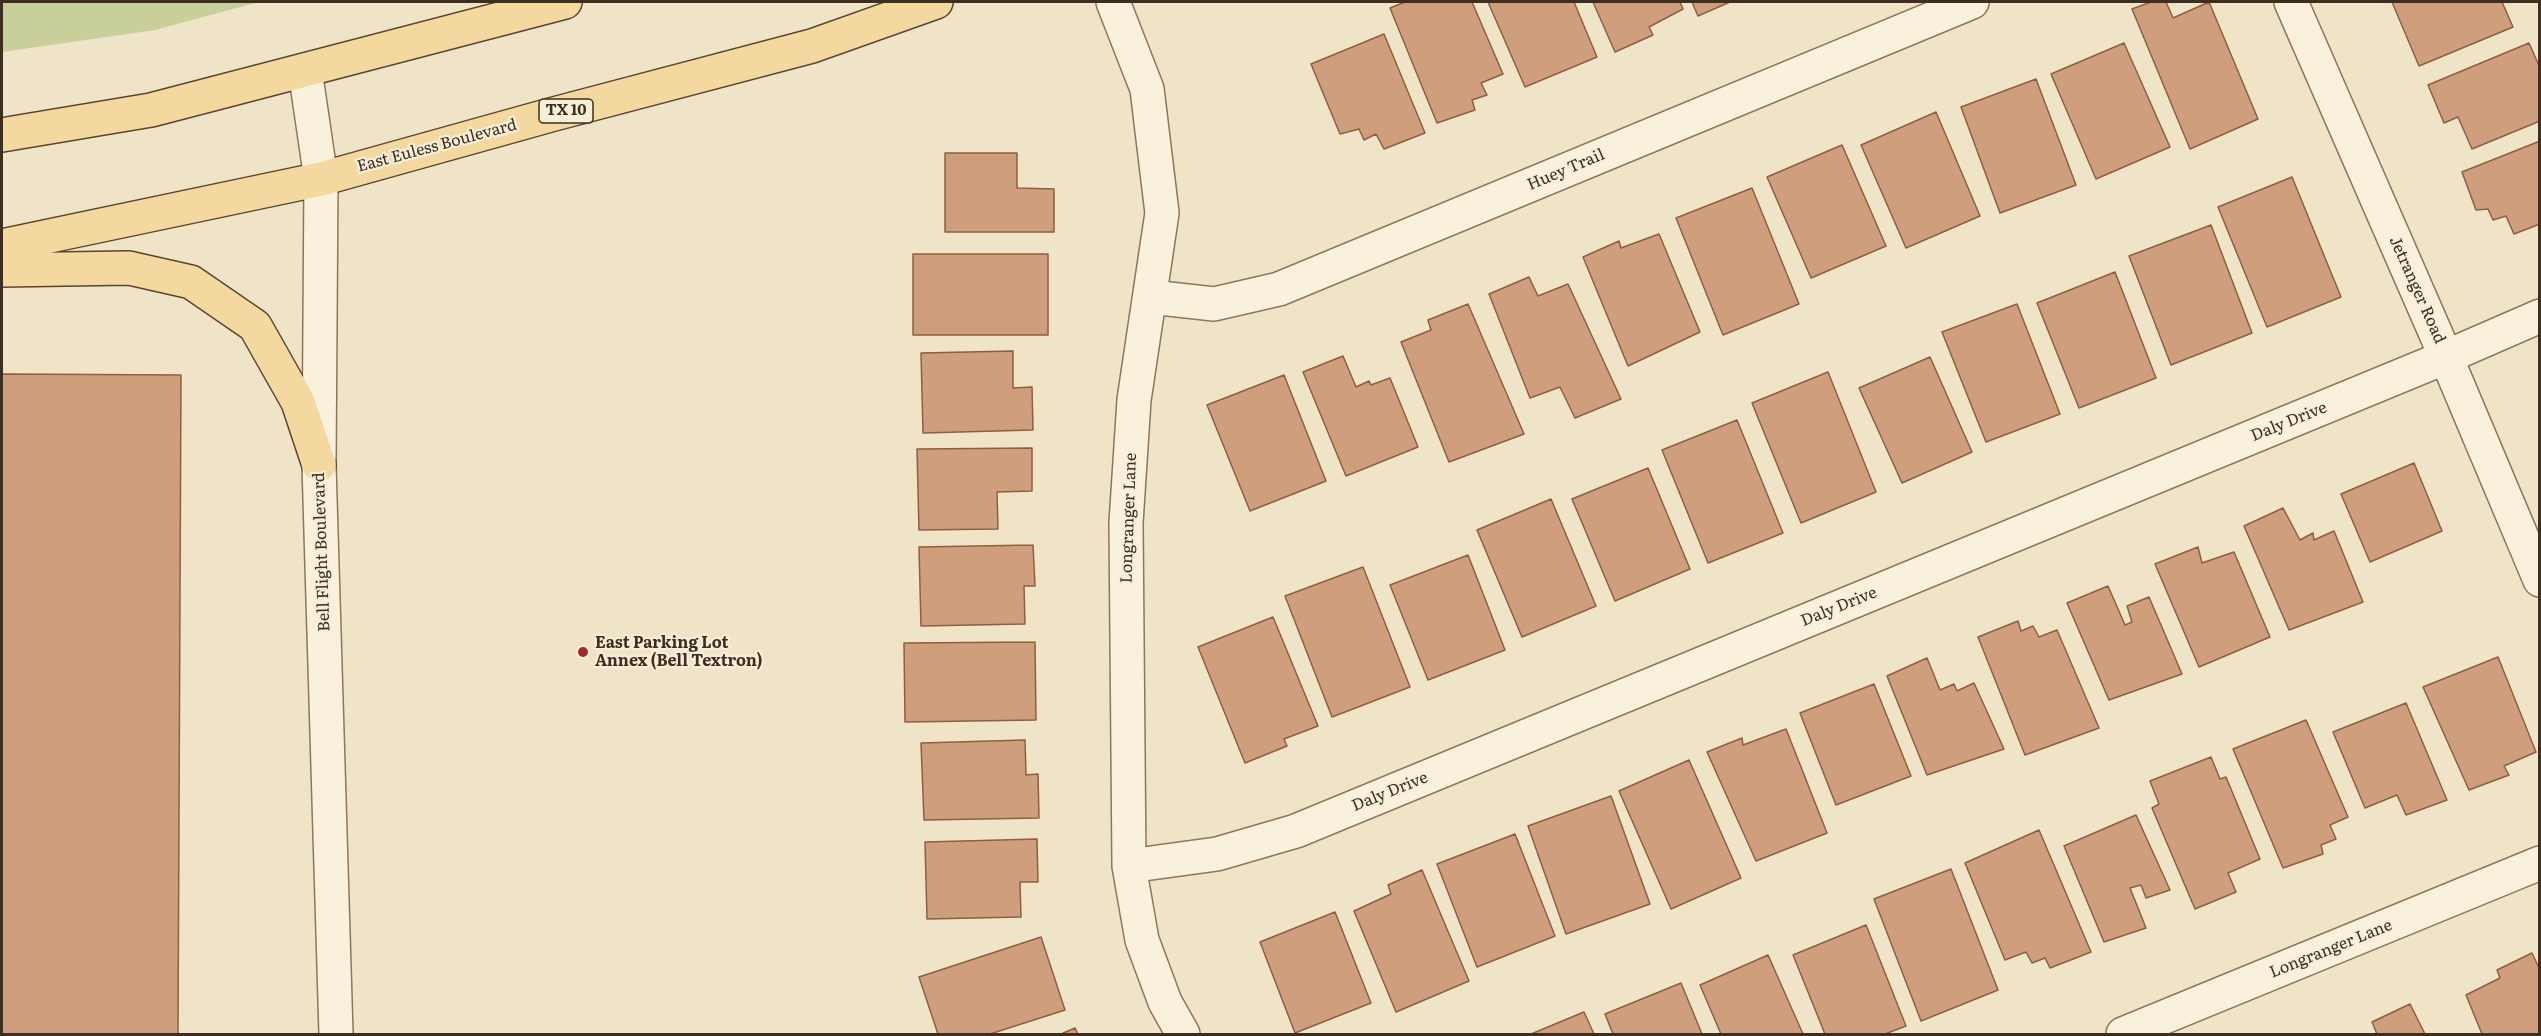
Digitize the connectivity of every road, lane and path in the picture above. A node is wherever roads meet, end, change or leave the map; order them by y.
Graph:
1 (565, 2) edge
2 (936, 2) edge
3 (1113, 2) edge
4 (1972, 2) edge
5 (2291, 2) edge
6 (304, 70) junction
7 (2, 135) edge
8 (321, 179) junction
9 (2, 246) edge
10 (2, 270) edge
11 (1151, 297) junction
12 (2540, 316) edge
13 (2446, 357) junction
14 (319, 465) junction
15 (2540, 580) edge
16 (2540, 863) edge
17 (1129, 866) junction
18 (336, 1035) edge
19 (1183, 1035) edge
20 (2123, 1035) edge

1 - 6 main road
2 - 8 main road, East Euless Boulevard / TX 10
3 - 11 street, Longranger Lane
4 - 11 street, Huey Trail
5 - 13 street, Jetranger Road
6 - 7 main road
6 - 8 street, Bell Flight Boulevard
8 - 9 main road, East Euless Boulevard / TX 10
8 - 14 street, Bell Flight Boulevard
10 - 14 main road
11 - 17 street, Longranger Lane
12 - 13 street, Daly Drive
13 - 15 street, Jetranger Road
13 - 17 street, Daly Drive
14 - 18 street, Bell Flight Boulevard
16 - 20 street, Longranger Lane
17 - 19 street, Longranger Lane

